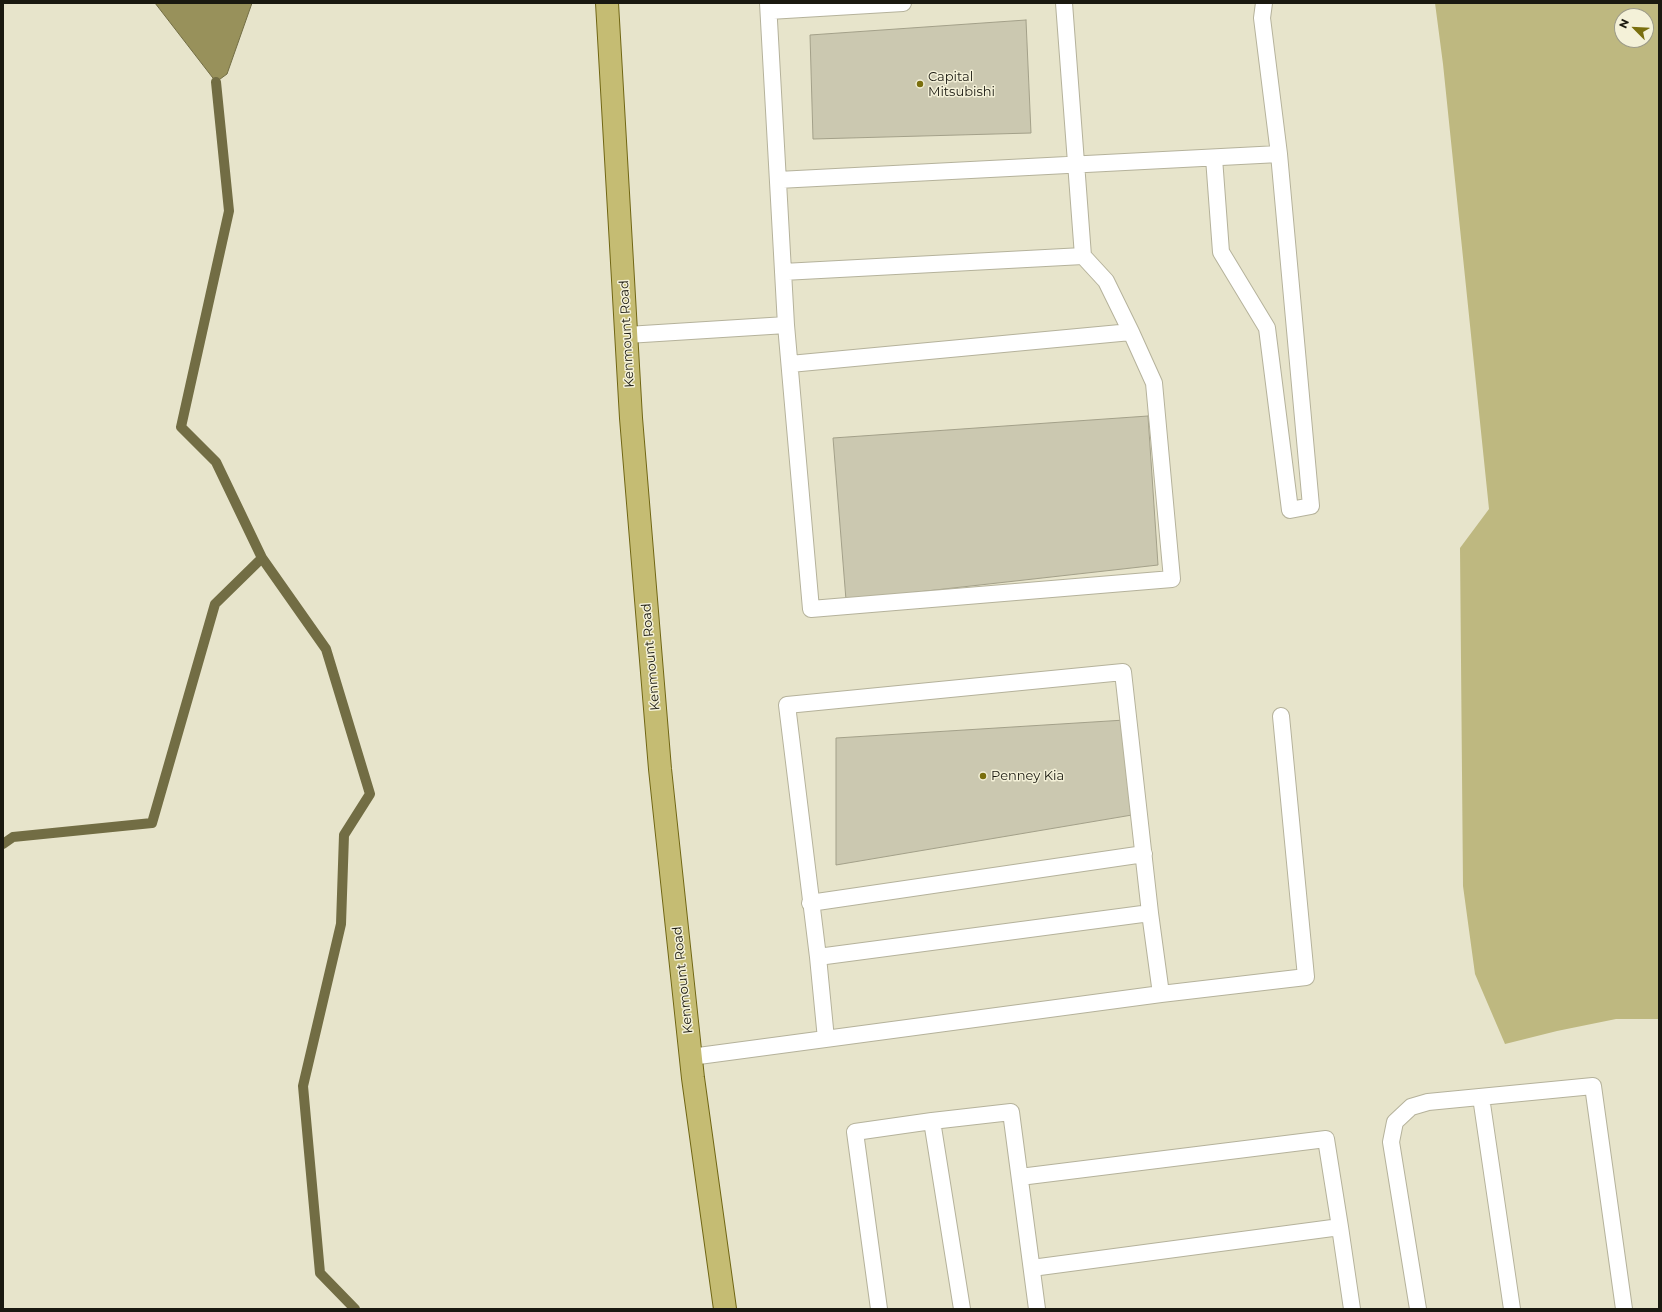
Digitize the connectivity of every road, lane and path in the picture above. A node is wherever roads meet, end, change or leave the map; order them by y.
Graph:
1 (608, 3) edge
2 (903, 3) edge
3 (1064, 3) edge
4 (1264, 3) edge
5 (769, 7) edge
6 (1279, 154) junction
7 (1214, 158) junction
8 (1077, 165) junction
9 (778, 180) junction
10 (1083, 256) junction
11 (783, 272) junction
12 (786, 325) junction
13 (1131, 332) junction
14 (627, 334) junction
15 (790, 364) junction
16 (1281, 716) dead end
17 (1144, 854) junction
18 (810, 903) junction
19 (1150, 913) junction
20 (818, 957) junction
21 (1161, 994) junction
22 (826, 1039) junction
23 (691, 1057) junction
24 (1481, 1097) junction
25 (932, 1122) junction
26 (1020, 1177) junction
27 (1340, 1227) junction
28 (1032, 1268) junction
29 (725, 1309) edge
30 (879, 1309) edge
31 (962, 1309) edge
32 (1037, 1309) edge
33 (1352, 1309) edge
34 (1418, 1309) edge
35 (1512, 1309) edge
36 (1624, 1309) edge

1 - 14 main road, Kenmount Road
2 - 5 lane
3 - 8 lane
4 - 6 lane
5 - 9 lane
6 - 7 lane
6 - 7 lane
7 - 8 lane
8 - 9 lane
8 - 10 lane
9 - 11 lane
10 - 11 lane
10 - 13 lane
11 - 12 lane
12 - 14 lane
12 - 15 lane
13 - 15 lane
13 - 15 lane
14 - 23 main road, Kenmount Road
16 - 21 lane
17 - 18 lane
17 - 18 lane
17 - 19 lane
18 - 20 lane
19 - 20 lane
19 - 21 lane
20 - 22 lane
21 - 22 lane
22 - 23 lane
23 - 29 main road, Kenmount Road
24 - 34 lane
24 - 35 lane
24 - 36 lane
25 - 26 lane
25 - 30 lane
25 - 31 lane
26 - 27 lane
26 - 28 lane
27 - 28 lane
27 - 33 lane
28 - 32 lane

